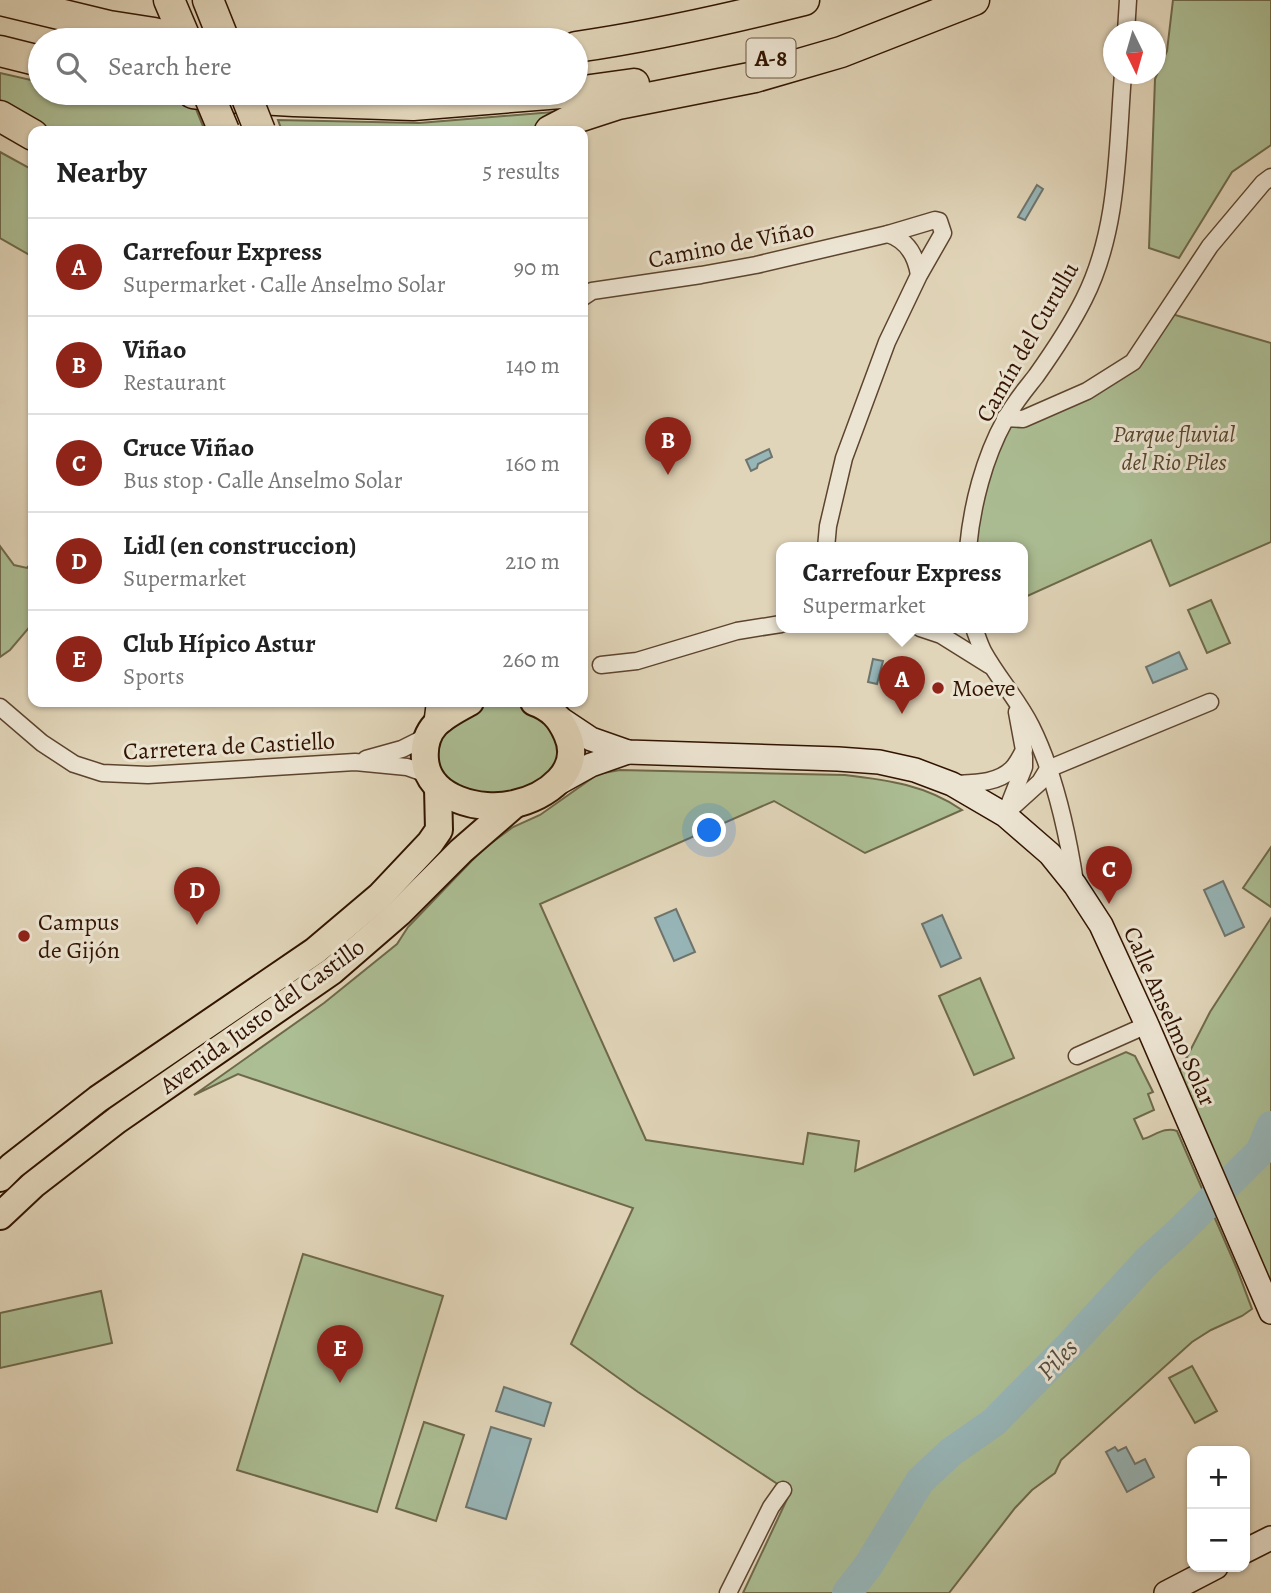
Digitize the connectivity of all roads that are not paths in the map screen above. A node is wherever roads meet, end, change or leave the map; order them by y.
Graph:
1 (1, 0) edge
2 (56, 0) edge
3 (169, 0) edge
4 (208, 0) edge
5 (804, 0) edge
6 (960, 0) edge
7 (974, 0) edge
8 (1128, 0) edge
9 (1127, 21) edge
10 (122, 28) edge
11 (139, 28) edge
12 (180, 28) edge
13 (219, 28) edge
14 (588, 45) edge
15 (0, 51) edge
16 (28, 58) edge
17 (1122, 84) edge
18 (588, 90) edge
19 (213, 105) edge
20 (250, 105) edge
21 (0, 116) edge
22 (222, 126) edge
23 (258, 126) edge
24 (560, 126) edge
25 (28, 132) edge
26 (1271, 168) edge
27 (1271, 177) edge
28 (888, 234) junction
29 (919, 275) junction
30 (588, 294) edge
31 (1165, 312) junction
32 (1005, 418) junction
33 (827, 542) edge
34 (969, 542) edge
35 (776, 625) edge
36 (938, 633) edge
37 (976, 633) edge
38 (601, 665) dead end
39 (995, 668) junction
40 (1012, 692) junction
41 (1210, 702) dead end
42 (0, 707) edge
43 (460, 707) edge
44 (547, 707) edge
45 (558, 717) junction
46 (436, 719) edge
47 (1024, 750) junction
48 (628, 752) junction
49 (355, 762) junction
50 (1048, 769) junction
51 (432, 781) junction
52 (952, 784) junction
53 (554, 786) junction
54 (513, 804) junction
55 (1005, 815) junction
56 (1075, 884) junction
57 (1147, 1025) junction
58 (1077, 1056) dead end
59 (0, 1178) edge
60 (0, 1216) edge
61 (1271, 1312) edge
62 (782, 1490) dead end
63 (1271, 1538) edge
64 (1250, 1548) edge
65 (1206, 1572) edge
66 (728, 1593) edge
67 (1166, 1593) edge

1 - 10 highway
2 - 11 highway
3 - 12 highway
4 - 13 highway
5 - 14 highway, A-8
6 - 18 highway, A-8
7 - 24 highway
8 - 9 street
15 - 16 highway
17 - 32 street, Camín del Curullu
19 - 22 highway, bridge
20 - 23 highway, bridge
21 - 25 highway
26 - 31 street
27 - 31 street
28 - 29 street
28 - 29 street, Camino de Viñao
28 - 30 street, Camino de Viñao
29 - 33 street, Camino de Viñao
31 - 32 street
32 - 34 street, Camín del Curullu
35 - 38 street
36 - 39 street
37 - 39 street
39 - 40 street
40 - 47 street
40 - 50 street
41 - 50 street
42 - 49 street, Carretera de Castiello
43 - 46 main road
44 - 45 main road
45 - 48 main road, Calle Anselmo Solar
45 - 53 main road
46 - 49 street, Carretera de Castiello
46 - 51 main road, Avenida Justo del Castillo
47 - 52 street
47 - 55 street
48 - 52 main road, Calle Anselmo Solar
48 - 53 main road, Calle Anselmo Solar
49 - 51 street, Carretera de Castiello
50 - 55 street
50 - 56 street
51 - 54 main road
51 - 59 main road, Avenida Justo del Castillo
52 - 55 main road, Calle Anselmo Solar
53 - 54 main road
54 - 60 main road, Avenida Justo del Castillo
55 - 56 main road, Calle Anselmo Solar
56 - 57 main road, Calle Anselmo Solar
57 - 58 street
57 - 61 main road, Calle Anselmo Solar
62 - 66 street
63 - 64 main road
65 - 67 main road

